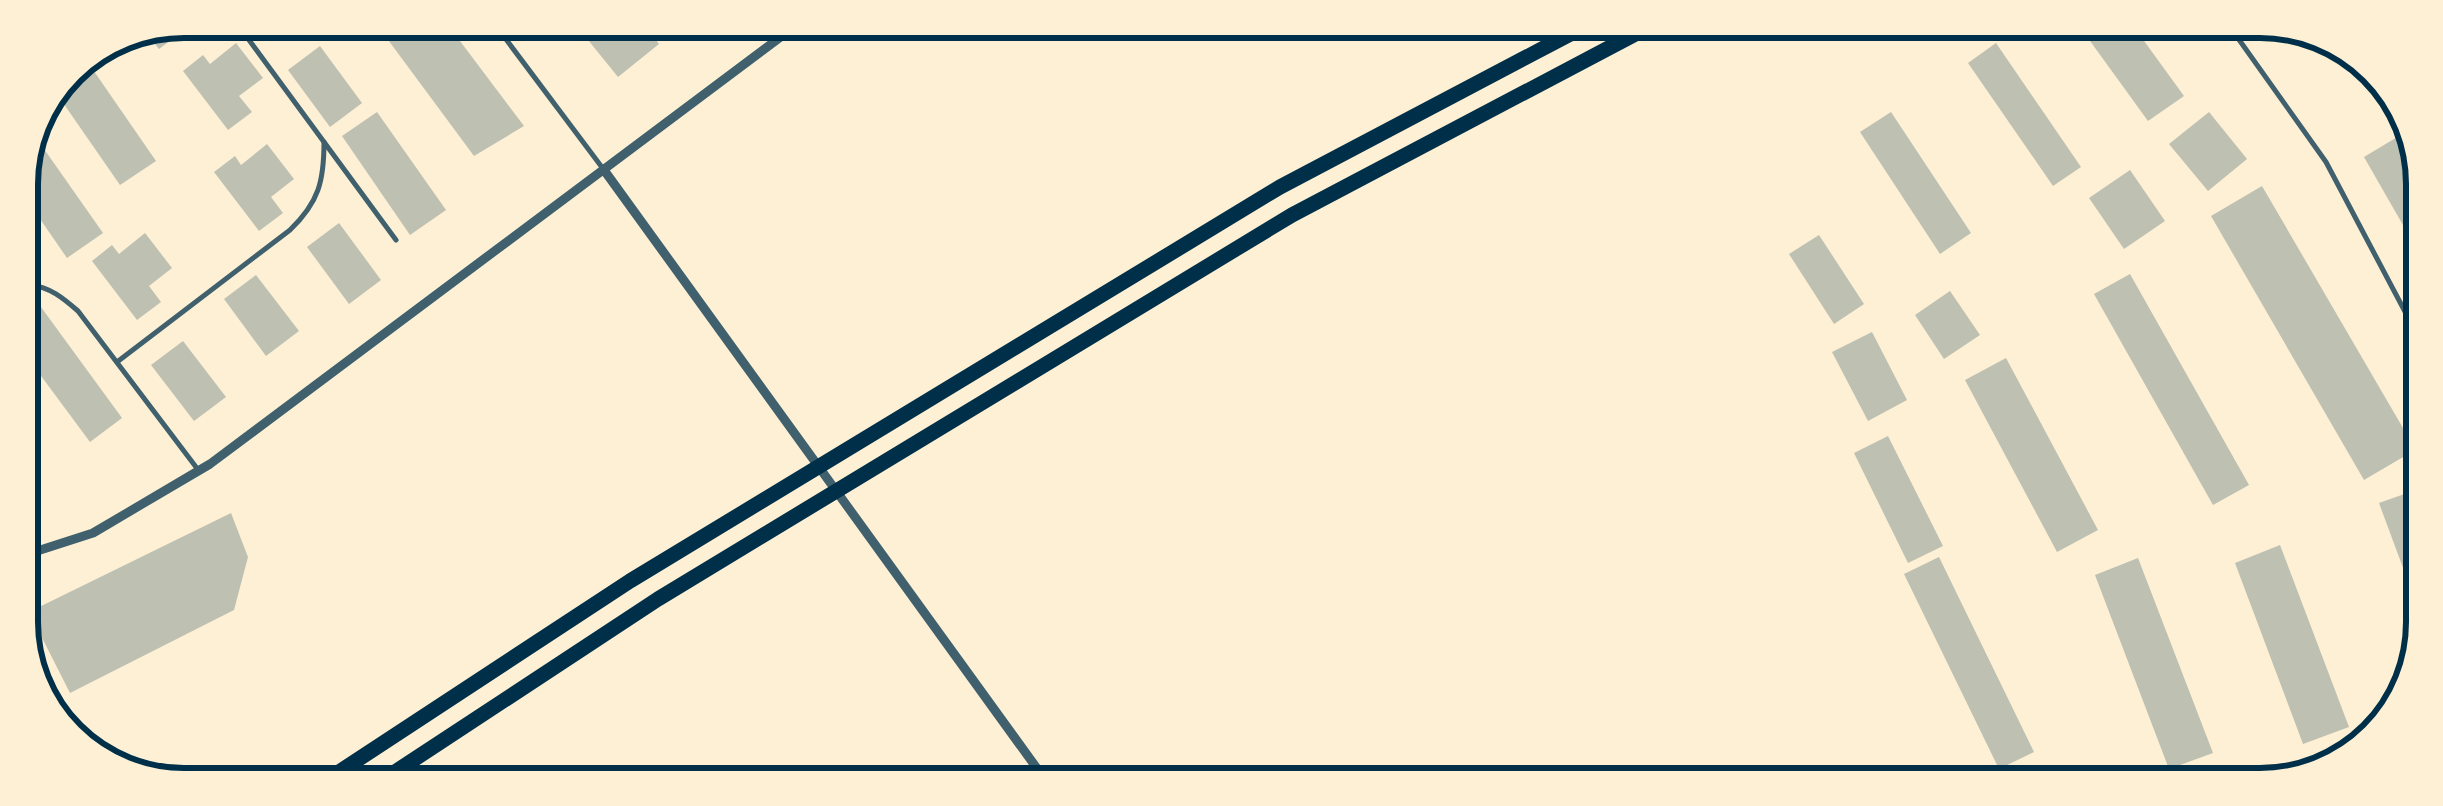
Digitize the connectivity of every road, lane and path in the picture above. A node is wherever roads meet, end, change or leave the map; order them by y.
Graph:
1 (1564, 37) edge
2 (1629, 37) edge
3 (2237, 37) edge
4 (248, 38) edge
5 (506, 38) edge
6 (780, 38) edge
7 (324, 142) junction
8 (604, 170) junction
9 (396, 240) dead end
10 (38, 286) edge
11 (2406, 315) edge
12 (117, 362) junction
13 (199, 471) junction
14 (37, 551) edge
15 (345, 768) edge
16 (401, 768) edge
17 (1038, 768) edge

1 - 15 highway
2 - 16 highway
3 - 11 street
4 - 7 street
5 - 8 street
6 - 8 street
7 - 9 street
7 - 12 street
8 - 13 street
8 - 17 street
10 - 12 street
12 - 13 street
13 - 14 street

